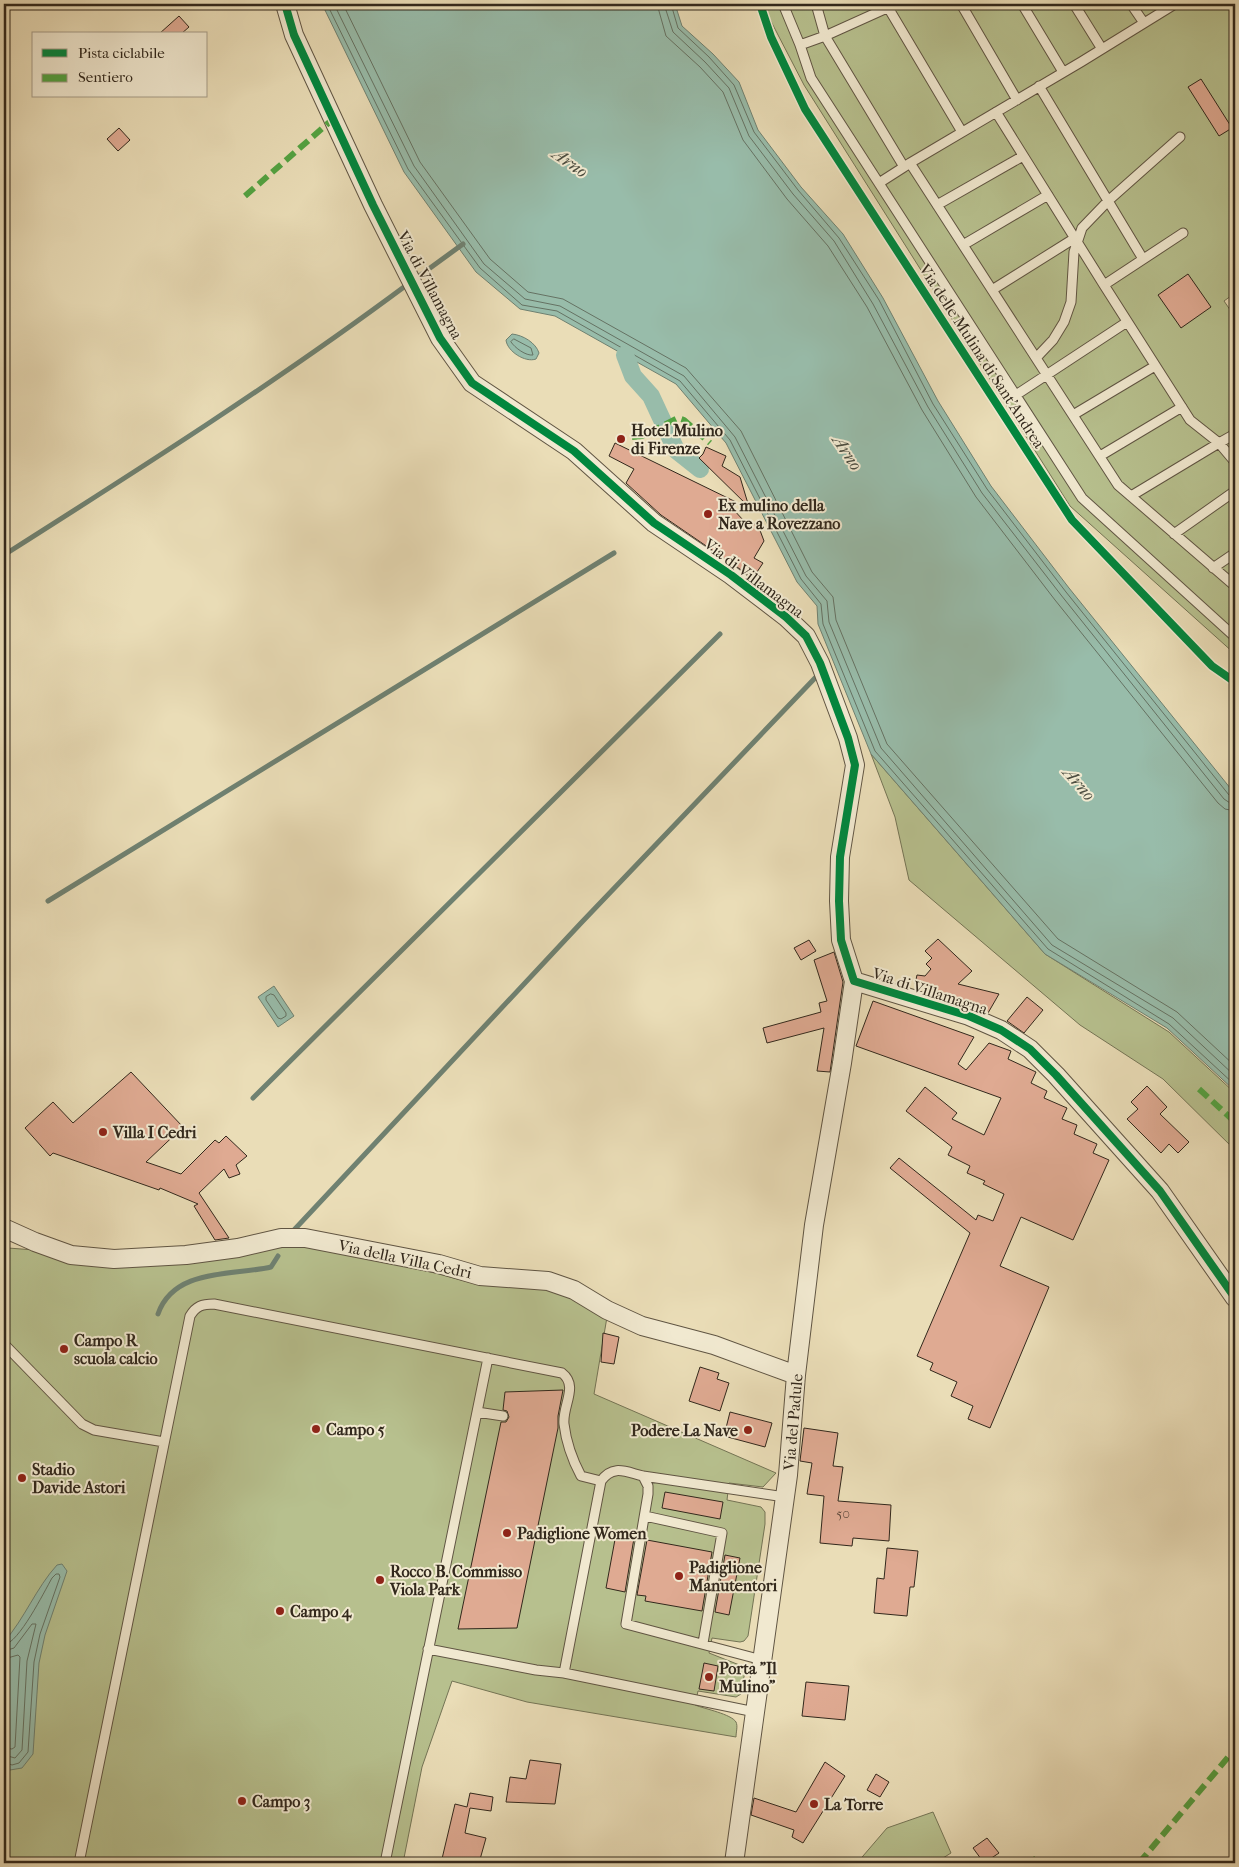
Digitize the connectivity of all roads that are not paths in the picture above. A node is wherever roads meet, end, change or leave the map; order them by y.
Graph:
1 (285, 4) edge
2 (783, 4) edge
3 (816, 4) edge
4 (896, 4) edge
5 (961, 4) edge
6 (1022, 4) edge
7 (1074, 4) edge
8 (1131, 4) edge
9 (1175, 4) edge
10 (886, 6) edge
11 (1144, 23) junction
12 (825, 36) junction
13 (800, 45) junction
14 (1102, 48) junction
15 (1063, 72) junction
16 (1039, 86) junction
17 (1017, 100) junction
18 (996, 112) junction
19 (962, 132) junction
20 (1180, 137) dead end
21 (1023, 156) junction
22 (907, 165) junction
23 (879, 183) junction
24 (1048, 195) junction
25 (1108, 201) junction
26 (937, 205) junction
27 (1183, 233) dead end
28 (1076, 240) junction
29 (963, 244) junction
30 (1143, 259) junction
31 (1104, 285) junction
32 (992, 290) junction
33 (1127, 322) junction
34 (1036, 358) junction
35 (1155, 366) junction
36 (1047, 374) junction
37 (1016, 395) junction
38 (1182, 407) junction
39 (1073, 414) junction
40 (1235, 434) edge
41 (1219, 443) junction
42 (1100, 456) junction
43 (1235, 462) edge
44 (1235, 492) edge
45 (1131, 496) junction
46 (1174, 534) junction
47 (1235, 553) edge
48 (1213, 568) junction
49 (1235, 586) edge
50 (1235, 637) edge
51 (854, 981) junction
52 (4, 1228) edge
53 (1235, 1298) edge
54 (4, 1344) edge
55 (488, 1358) junction
56 (796, 1375) junction
57 (477, 1412) junction
58 (503, 1416) dead end
59 (164, 1442) junction
60 (644, 1476) junction
61 (601, 1481) junction
62 (785, 1497) junction
63 (644, 1516) junction
64 (702, 1643) junction
65 (428, 1649) junction
66 (762, 1660) junction
67 (564, 1673) junction
68 (756, 1712) junction
69 (79, 1863) edge
70 (385, 1863) edge
71 (734, 1863) edge

1 - 51 street, Via di Villamagna
2 - 13 lane
3 - 12 lane
4 - 10 lane
5 - 17 lane
6 - 15 lane
7 - 14 lane
8 - 11 lane
9 - 11 lane
10 - 12 lane
10 - 19 lane
11 - 14 lane
12 - 13 lane
12 - 22 lane
13 - 23 lane
14 - 15 lane
15 - 16 lane
16 - 17 lane
16 - 25 lane
17 - 18 lane
18 - 19 lane
18 - 21 lane
19 - 22 lane
20 - 25 lane
21 - 24 lane
21 - 26 lane
22 - 23 lane
22 - 26 lane
23 - 37 lane
24 - 28 lane
24 - 29 lane
25 - 28 lane
25 - 30 lane
26 - 29 lane
27 - 30 lane
28 - 31 lane
28 - 32 lane
28 - 34 lane
29 - 32 lane
30 - 31 lane
31 - 33 lane
32 - 34 lane
33 - 35 lane
33 - 36 lane
34 - 36 lane
35 - 38 lane
35 - 39 lane
36 - 37 lane
36 - 39 lane
37 - 50 lane
38 - 41 lane
38 - 42 lane
39 - 42 lane
40 - 41 lane
41 - 43 lane
41 - 45 lane
42 - 45 lane
44 - 46 lane
45 - 46 lane
46 - 48 lane
47 - 48 lane
48 - 49 lane
51 - 53 street, Via di Villamagna
51 - 56 street, Via del Padule
52 - 56 street, Via della Villa Cedri
54 - 59 lane
55 - 57 lane
55 - 59 lane
55 - 61 lane
56 - 62 street, Via del Padule
57 - 58 lane
57 - 65 lane
59 - 69 lane
60 - 61 lane
60 - 62 lane
60 - 63 lane
61 - 67 lane
62 - 66 street, Via del Padule
63 - 64 lane
63 - 64 lane
64 - 66 lane
65 - 67 lane
65 - 70 lane
66 - 68 street, Via del Padule
67 - 68 lane
68 - 71 street, Via del Padule

